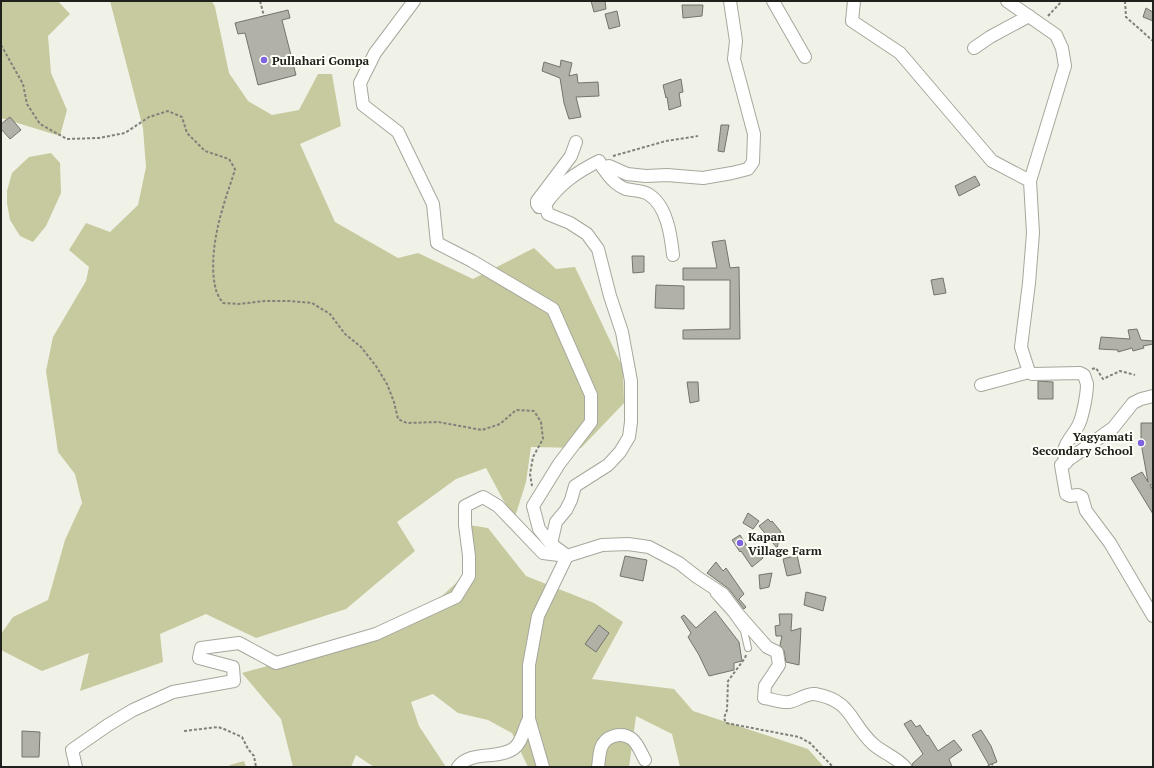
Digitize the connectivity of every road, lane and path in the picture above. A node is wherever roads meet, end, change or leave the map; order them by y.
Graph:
1 (260, 1) edge
2 (414, 1) edge
3 (730, 1) edge
4 (773, 1) edge
5 (854, 1) edge
6 (1007, 1) edge
7 (1062, 1) edge
8 (1125, 1) edge
9 (264, 16) dead end
10 (1029, 16) junction
11 (1041, 24) junction
12 (1153, 41) edge
13 (1, 45) edge
14 (974, 48) dead end
15 (805, 57) dead end
16 (698, 136) dead end
17 (576, 142) dead end
18 (601, 164) junction
19 (1030, 181) junction
20 (545, 205) junction
21 (673, 255) dead end
22 (1029, 372) junction
23 (1080, 373) junction
24 (1135, 375) dead end
25 (981, 385) dead end
26 (1153, 396) edge
27 (1066, 463) junction
28 (536, 500) junction
29 (551, 544) junction
30 (567, 556) junction
31 (712, 587) junction
32 (1153, 616) edge
33 (748, 648) joint
34 (529, 719) junction
35 (184, 731) dead end
36 (647, 762) dead end
37 (993, 764) dead end
38 (76, 767) edge
39 (256, 767) edge
40 (458, 767) edge
41 (543, 767) edge
42 (598, 767) edge
43 (833, 767) edge
44 (905, 767) edge
45 (987, 767) edge

1 - 9 path
2 - 28 street
3 - 18 street
4 - 15 street
5 - 19 street
6 - 10 street
7 - 11 path
8 - 12 path
10 - 11 street
10 - 14 street
11 - 19 street
13 - 28 path
16 - 18 path
17 - 20 street
18 - 20 street
18 - 21 street
19 - 22 street
20 - 29 street
22 - 23 street
22 - 25 street
23 - 24 path
23 - 27 street
26 - 27 street
27 - 32 street
28 - 29 street
29 - 30 street
30 - 31 street
30 - 34 street
30 - 38 street
31 - 33 lane
31 - 44 street
33 - 43 path
34 - 40 street
34 - 41 street
35 - 39 path
36 - 42 street
37 - 45 path

